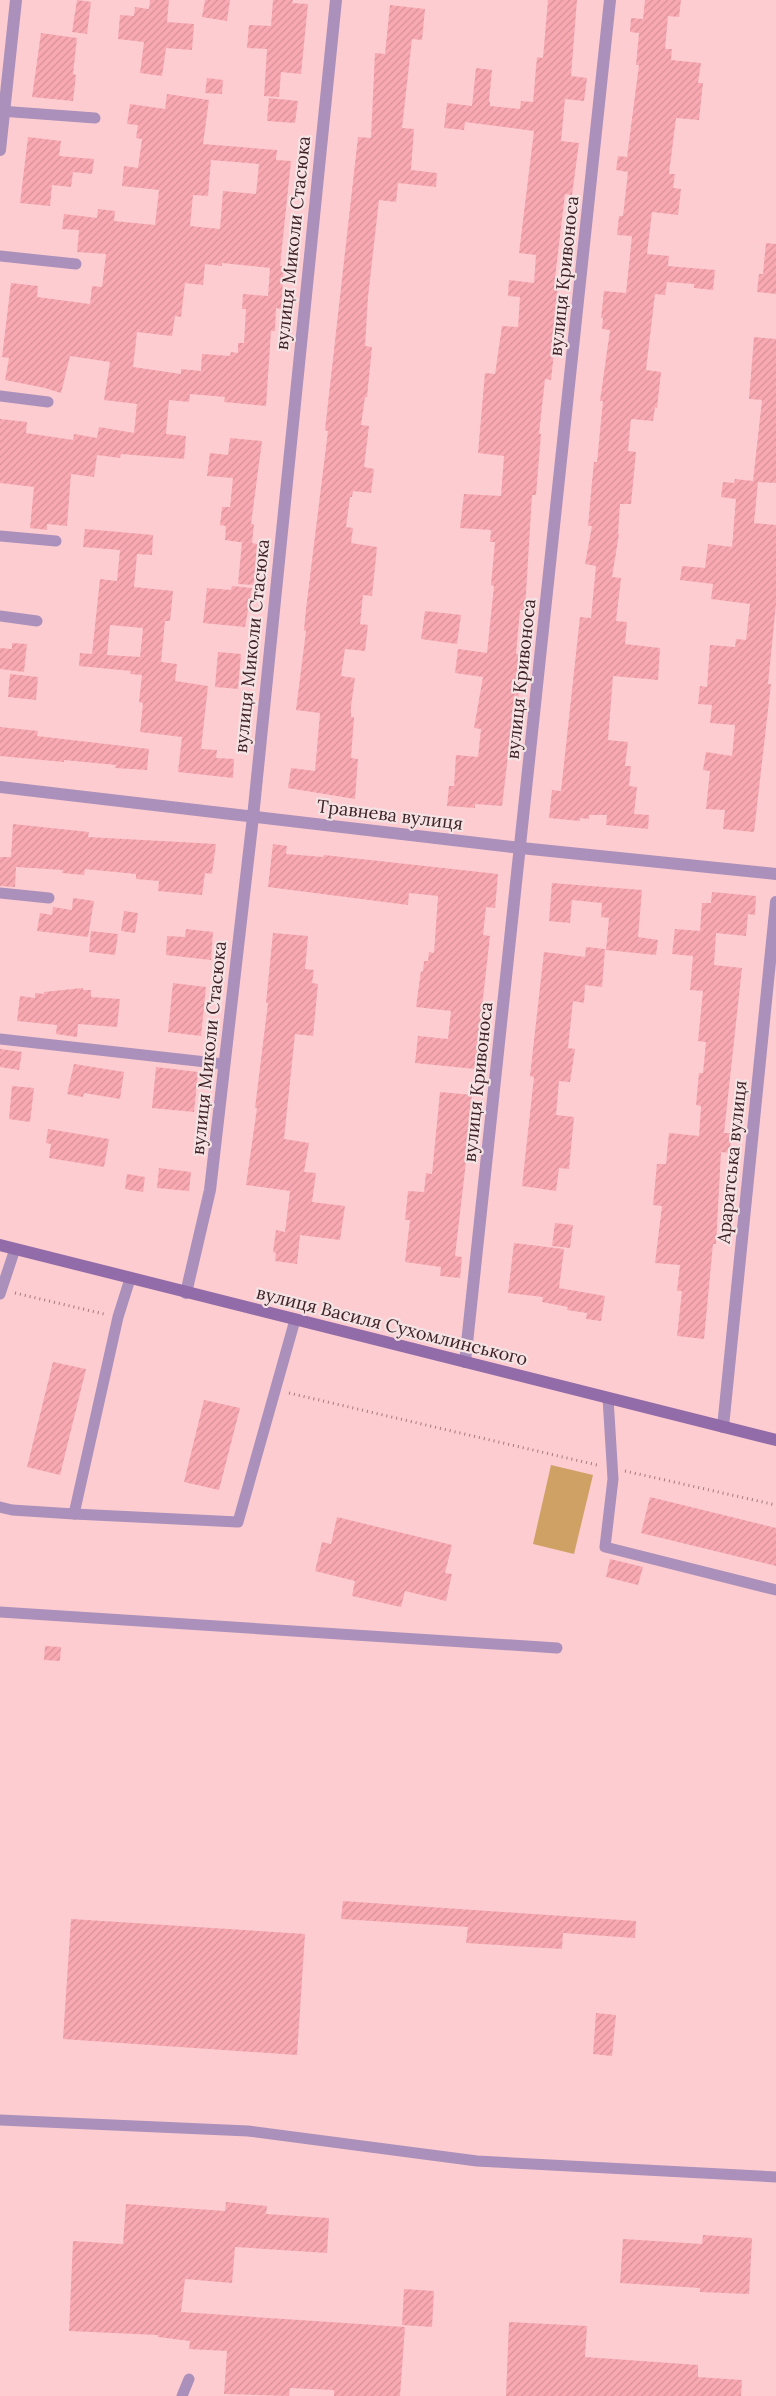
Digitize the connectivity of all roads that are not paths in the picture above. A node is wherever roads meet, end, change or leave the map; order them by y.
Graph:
1 (16, 0) edge
2 (336, 0) edge
3 (610, 0) edge
4 (2, 111) edge
5 (95, 118) dead end
6 (0, 150) edge
7 (0, 256) edge
8 (76, 264) dead end
9 (0, 396) edge
10 (48, 402) dead end
11 (0, 536) edge
12 (56, 541) dead end
13 (0, 616) edge
14 (37, 621) dead end
15 (0, 787) edge
16 (253, 817) junction
17 (521, 848) junction
18 (776, 874) edge
19 (0, 893) edge
20 (49, 898) dead end
21 (776, 902) edge
22 (0, 1039) edge
23 (224, 1064) junction
24 (0, 1245) edge
25 (15, 1249) junction
26 (130, 1279) junction
27 (0, 1292) edge
28 (186, 1293) junction
29 (294, 1320) junction
30 (465, 1362) junction
31 (608, 1398) junction
32 (723, 1427) junction
33 (776, 1440) edge
34 (0, 1507) edge
35 (74, 1514) junction
36 (776, 1590) edge
37 (0, 1612) edge
38 (557, 1648) dead end
39 (0, 2120) edge
40 (776, 2177) edge
41 (189, 2379) dead end
42 (182, 2396) edge

1 - 4 street
2 - 16 street, вулиця Миколи Стасюка
3 - 17 street, вулиця Кривоноса
4 - 5 lane
4 - 6 street
7 - 8 lane
9 - 10 lane
11 - 12 lane
13 - 14 lane
15 - 16 street, Травнева вулиця
16 - 17 street, Травнева вулиця
16 - 23 street, вулиця Миколи Стасюка
17 - 18 street, Травнева вулиця
17 - 30 street, вулиця Кривоноса
19 - 20 lane
21 - 32 street, Араратська вулиця
22 - 23 lane
23 - 28 street, вулиця Миколи Стасюка
24 - 25 main road, вулиця Василя Сухомлинського
25 - 26 main road, вулиця Василя Сухомлинського
25 - 27 lane
26 - 28 main road, вулиця Василя Сухомлинського
26 - 35 lane
28 - 29 main road, вулиця Василя Сухомлинського
29 - 30 main road, вулиця Василя Сухомлинського
29 - 35 lane
30 - 31 main road, вулиця Василя Сухомлинського
31 - 32 main road, вулиця Василя Сухомлинського
31 - 36 lane
32 - 33 main road, вулиця Василя Сухомлинського
34 - 35 lane
37 - 38 lane
39 - 40 lane
41 - 42 lane

